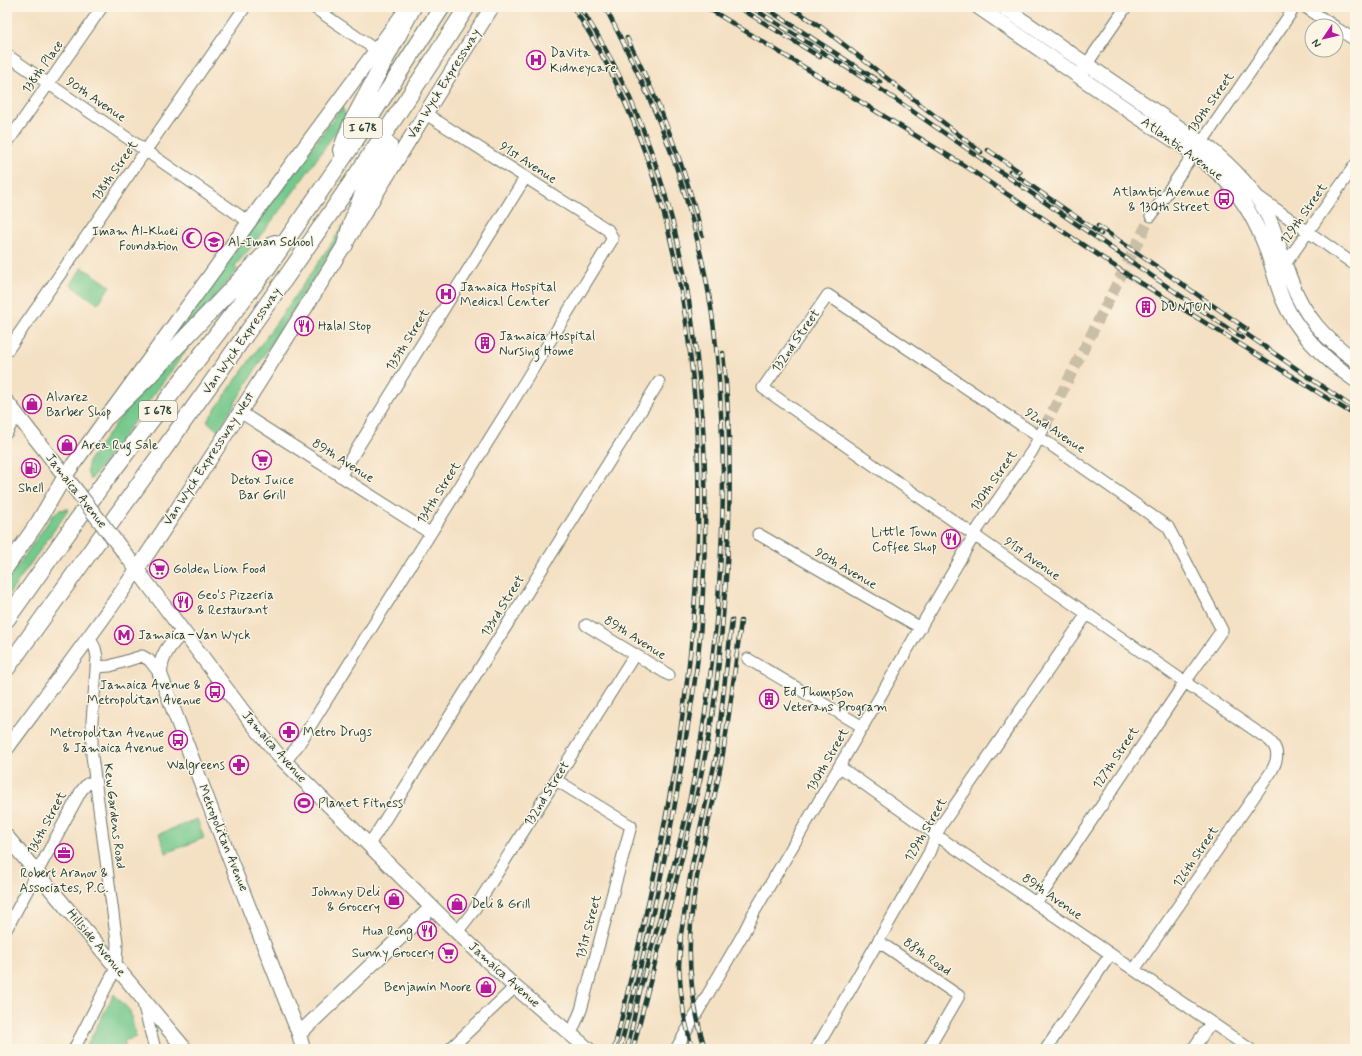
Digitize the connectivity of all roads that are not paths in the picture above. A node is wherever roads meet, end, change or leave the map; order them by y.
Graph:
1 (102, 7) edge
2 (245, 7) edge
3 (313, 7) edge
4 (408, 7) edge
5 (413, 7) edge
6 (442, 7) edge
7 (467, 7) edge
8 (492, 7) edge
9 (1003, 7) edge
10 (1126, 7) edge
11 (1294, 7) edge
12 (1305, 7) edge
13 (982, 8) edge
14 (1322, 18) edge
15 (1344, 33) edge
16 (1355, 40) edge
17 (376, 50) junction
18 (7, 55) edge
19 (1087, 64) junction
20 (1078, 76) junction
21 (49, 84) junction
22 (407, 99) junction
23 (426, 114) junction
24 (7, 143) edge
25 (1197, 148) junction
26 (146, 151) junction
27 (397, 160) joint
28 (1355, 165) edge
29 (332, 175) junction
30 (525, 178) junction
31 (1253, 193) junction
32 (311, 206) junction
33 (1151, 216) tunnel mouth
34 (249, 222) junction
35 (1308, 233) junction
36 (612, 236) joint
37 (345, 245) junction
38 (1285, 265) junction
39 (1355, 265) edge
40 (1275, 278) junction
41 (828, 295) joint
42 (7, 351) edge
43 (1355, 360) edge
44 (1355, 380) edge
45 (659, 382) dead end
46 (763, 388) joint
47 (7, 402) edge
48 (240, 412) junction
49 (108, 416) junction
50 (19, 417) junction
51 (1045, 426) tunnel mouth
52 (7, 432) edge
53 (1039, 438) junction
54 (65, 476) junction
55 (340, 476) junction
56 (430, 533) junction
57 (758, 534) dead end
58 (975, 536) junction
59 (7, 567) edge
60 (137, 570) junction
61 (1087, 614) junction
62 (7, 619) edge
63 (586, 625) dead end
64 (921, 628) junction
65 (1222, 630) joint
66 (183, 632) junction
67 (89, 637) junction
68 (635, 654) junction
69 (748, 659) dead end
70 (96, 667) junction
71 (7, 668) edge
72 (160, 674) junction
73 (669, 675) dead end
74 (1185, 682) junction
75 (863, 727) junction
76 (7, 748) edge
77 (1277, 758) joint
78 (285, 762) junction
79 (840, 767) junction
80 (556, 780) junction
81 (95, 781) junction
82 (936, 835) junction
83 (7, 836) edge
84 (368, 845) junction
85 (37, 872) junction
86 (1036, 903) junction
87 (432, 908) junction
88 (7, 928) edge
89 (457, 932) junction
90 (878, 941) junction
91 (1110, 955) junction
92 (116, 968) junction
93 (1134, 970) junction
94 (515, 987) junction
95 (142, 998) junction
96 (1211, 1023) junction
97 (299, 1034) junction
98 (571, 1034) junction
99 (74, 1049) edge
100 (155, 1049) edge
101 (185, 1049) edge
102 (303, 1049) edge
103 (450, 1049) edge
104 (588, 1049) edge
105 (676, 1049) edge
106 (816, 1049) edge
107 (928, 1049) edge
108 (1046, 1049) edge
109 (1193, 1049) edge
110 (1250, 1049) edge

1 - 21 street, 138th Place
2 - 26 street, 138th Street
3 - 17 street
4 - 17 main road
5 - 29 highway
6 - 29 highway, Van Wyck Expressway / I 678
7 - 22 highway, Van Wyck Expressway / I 678
8 - 23 main road, Van Wyck Expressway
9 - 19 main road, Atlantic Avenue
10 - 19 street
11 - 25 street, 130th Street
12 - 14 street
13 - 20 main road, Atlantic Avenue
15 - 16 street
17 - 34 main road
18 - 21 street, 90th Avenue
19 - 20 street
19 - 25 main road, Atlantic Avenue
20 - 25 main road, Atlantic Avenue
21 - 24 street, 138th Place
21 - 26 street, 90th Avenue
22 - 37 highway
22 - 71 highway, Van Wyck Expressway / I 678
23 - 27 main road, Van Wyck Expressway
23 - 30 street, 91st Avenue
25 - 31 main road, Atlantic Avenue
25 - 33 street, 130th Street
25 - 40 main road, Atlantic Avenue
26 - 34 street, 90th Avenue
26 - 42 street, 138th Street
27 - 37 main road, Van Wyck Expressway West
28 - 35 street, 129th Street
29 - 32 highway, Van Wyck Expressway / I 678
30 - 36 street, 91st Avenue
30 - 55 street, 135th Street
31 - 35 street
31 - 38 main road, Atlantic Avenue
32 - 49 highway
32 - 62 highway, Van Wyck Expressway / I 678
34 - 49 main road
35 - 38 street, 129th Street
35 - 39 street
36 - 56 street, 134th Street
37 - 48 main road, Van Wyck Expressway West
38 - 40 street, 129th Street
38 - 43 main road, Atlantic Avenue
40 - 44 main road, Atlantic Avenue
41 - 46 street, 132nd Street
41 - 53 street, 92nd Avenue
45 - 84 street, 133rd Street
46 - 58 street, 91st Avenue
47 - 50 main road, Jamaica Avenue
48 - 55 street, 89th Avenue
48 - 60 main road, Van Wyck Expressway West
49 - 54 main road
50 - 52 street
50 - 54 main road, Jamaica Avenue
51 - 53 street, 130th Street
53 - 58 street, 130th Street
53 - 65 street, 92nd Avenue
54 - 59 main road
54 - 60 main road, Jamaica Avenue, bridge
55 - 56 street, 89th Avenue
56 - 78 street, 134th Street
57 - 64 street, 90th Avenue
58 - 61 street, 91st Avenue
58 - 64 street, 130th Street
60 - 66 main road, Jamaica Avenue
60 - 67 main road, Van Wyck Expressway West
61 - 74 street, 91st Avenue
61 - 82 street, 129th Street
63 - 68 street, 89th Avenue
64 - 75 street, 130th Street
65 - 74 street, 127th Street
66 - 72 main road
66 - 78 main road, Jamaica Avenue
67 - 70 street, Kew Gardens Road
67 - 76 main road, Van Wyck Expressway West
68 - 73 street, 89th Avenue
68 - 80 street, 132nd Street
69 - 75 street
70 - 72 street
70 - 81 street, Kew Gardens Road
72 - 97 main road, Metropolitan Avenue
74 - 77 street, 91st Avenue
74 - 86 street, 127th Street
75 - 79 street, 130th Street
77 - 93 street, 126th Street
78 - 84 main road, Jamaica Avenue
79 - 82 street, 89th Avenue
79 - 105 street, 130th Street
80 - 89 street, 132nd Street
80 - 98 street, 131st Street
81 - 85 street, 136th Street
81 - 92 street, Kew Gardens Road
82 - 86 street, 89th Avenue
82 - 90 street, 129th Street
83 - 85 main road, Hillside Avenue
84 - 87 main road, Jamaica Avenue
85 - 88 street, 136th Street
85 - 92 main road, Hillside Avenue
86 - 91 street, 89th Avenue
87 - 89 main road, Jamaica Avenue
87 - 97 main road
89 - 94 main road, Jamaica Avenue
90 - 106 street, 129th Street
90 - 107 street, 88th Road
91 - 93 street, 89th Avenue
91 - 108 street
92 - 95 main road, Hillside Avenue
92 - 99 street
93 - 96 street, 89th Avenue
94 - 98 main road, Jamaica Avenue
94 - 103 street
95 - 100 street
95 - 101 main road, Hillside Avenue
96 - 109 street
96 - 110 street, 89th Avenue
97 - 102 main road, Metropolitan Avenue
98 - 104 main road, Jamaica Avenue

